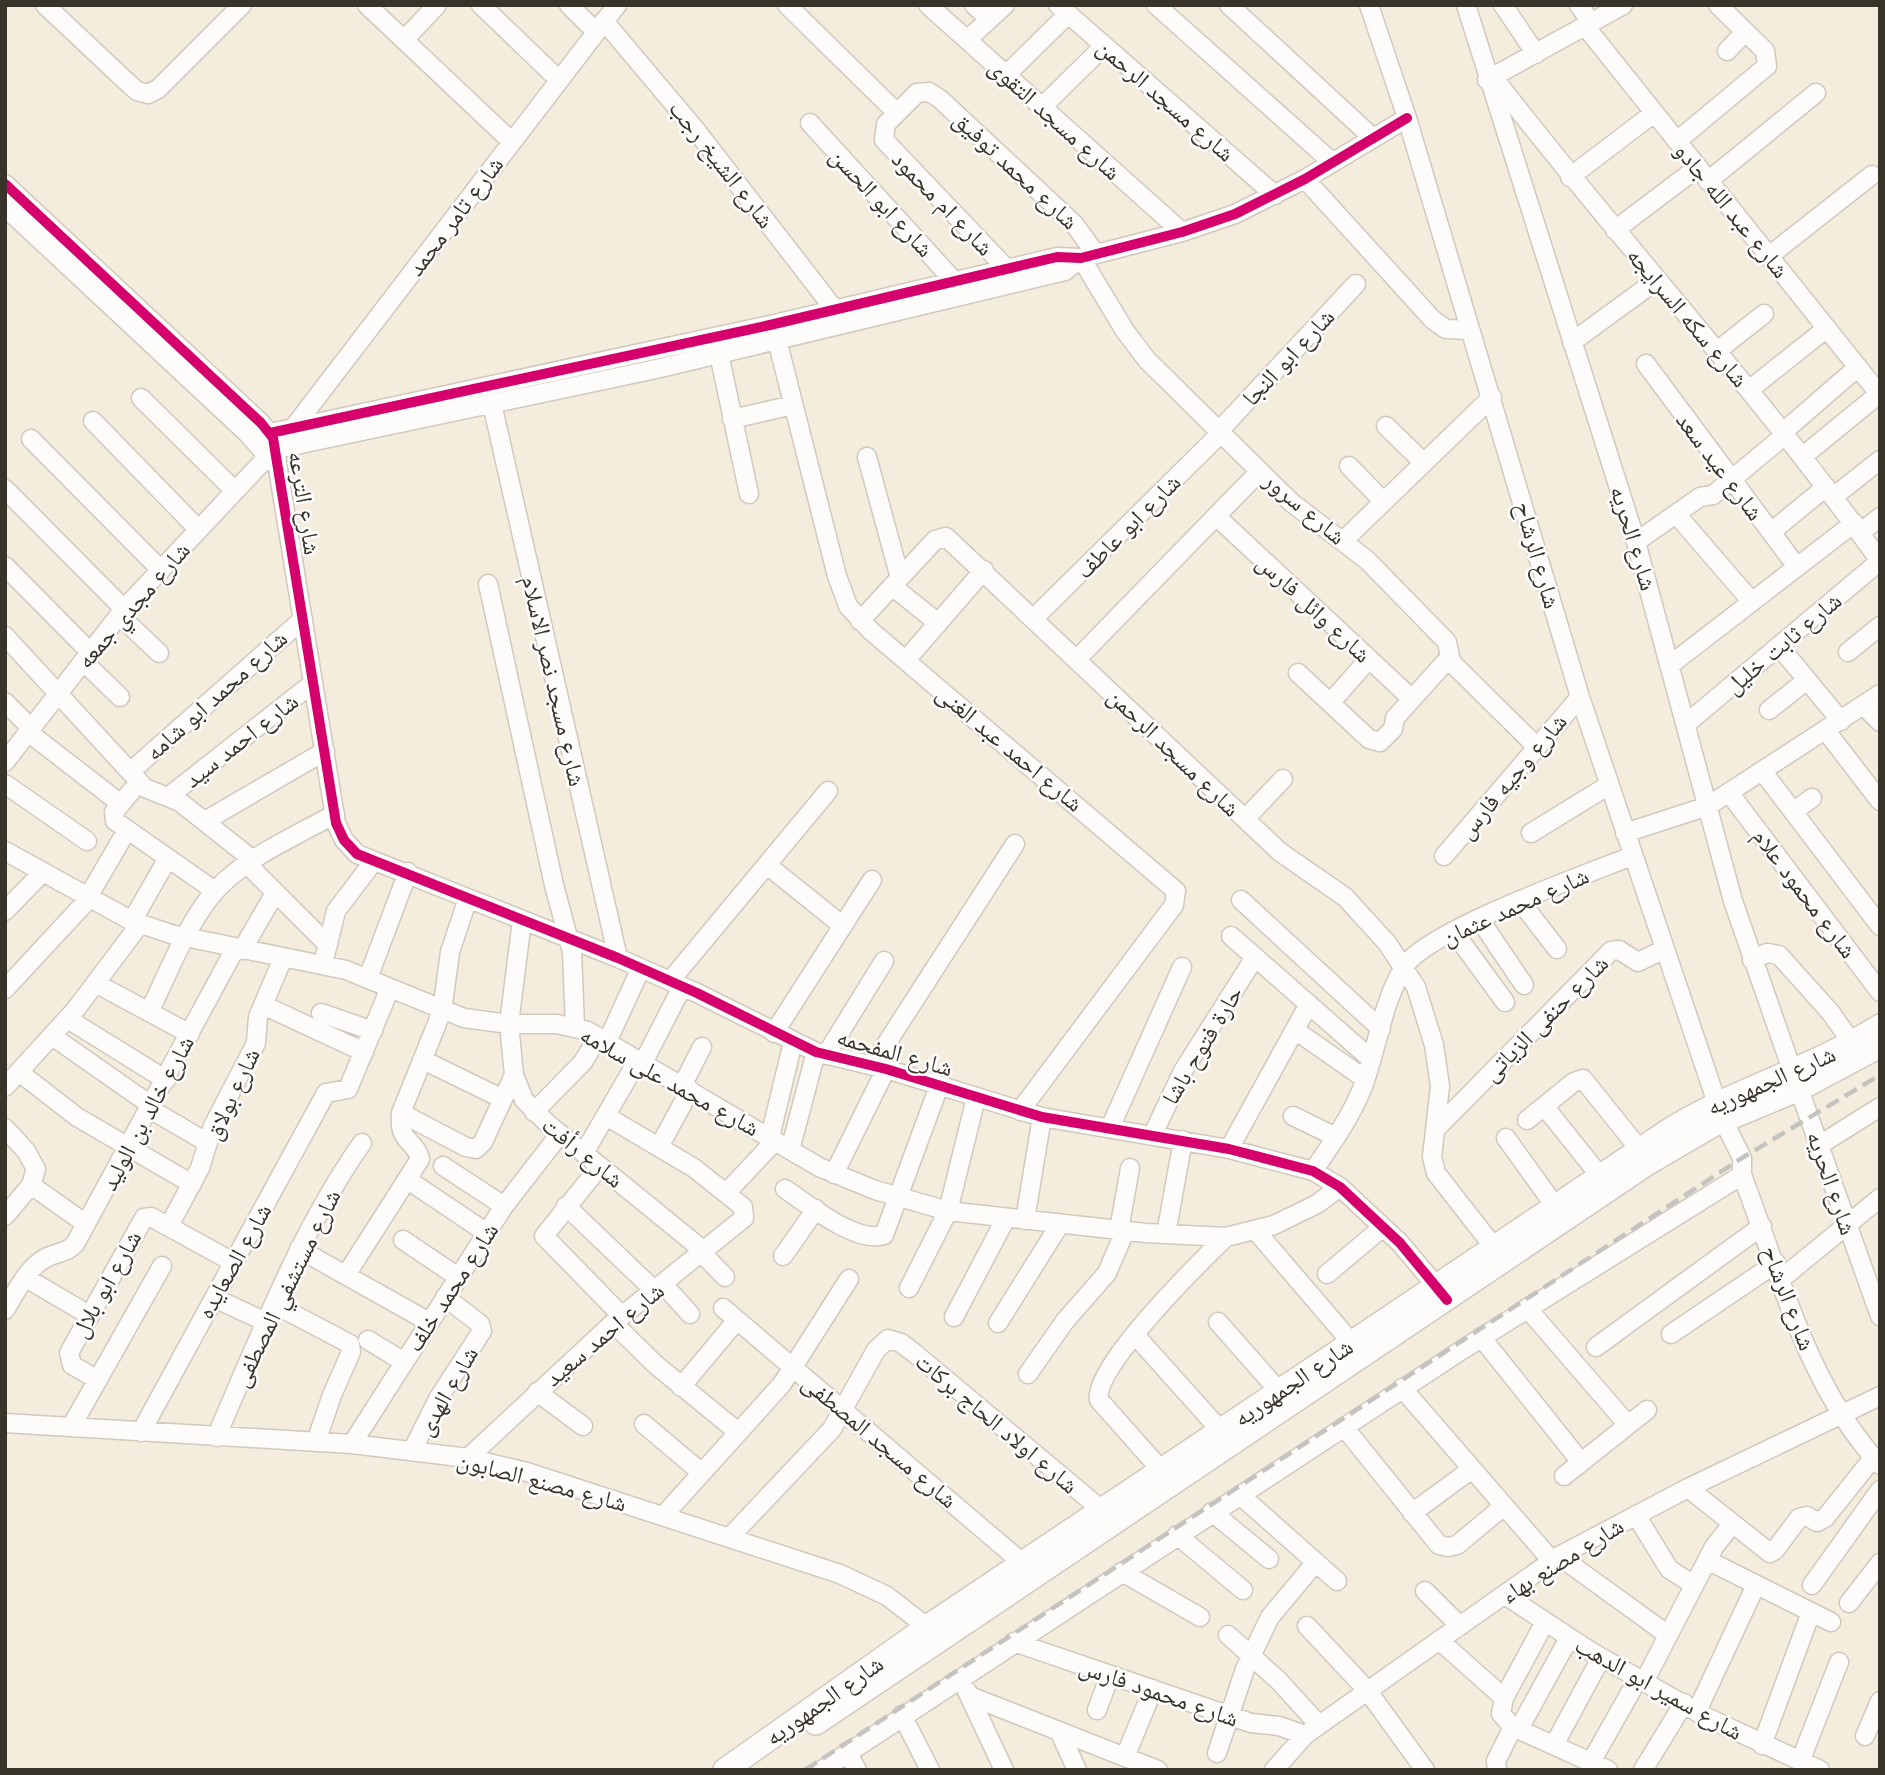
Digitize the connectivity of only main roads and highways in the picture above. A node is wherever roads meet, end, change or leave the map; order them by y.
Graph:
1 (1880, 1026) edge
2 (1880, 1046) edge
3 (1796, 1081) junction
4 (1720, 1111) junction
5 (1441, 1292) junction
6 (1031, 1569) junction
7 (845, 1694) junction
8 (725, 1770) edge
9 (751, 1770) edge

1 - 3 main road, شارع الجمهوريه
2 - 3 main road, شارع الجمهوريه
3 - 4 main road, شارع الجمهوريه
4 - 5 main road, شارع الجمهوريه
4 - 5 main road, شارع الجمهوريه
5 - 6 main road, شارع الجمهوريه
5 - 6 main road, شارع الجمهوريه
6 - 7 main road, شارع الجمهوريه
6 - 7 main road, شارع الجمهوريه
7 - 8 main road, شارع الجمهوريه
7 - 9 main road, شارع الجمهوريه

